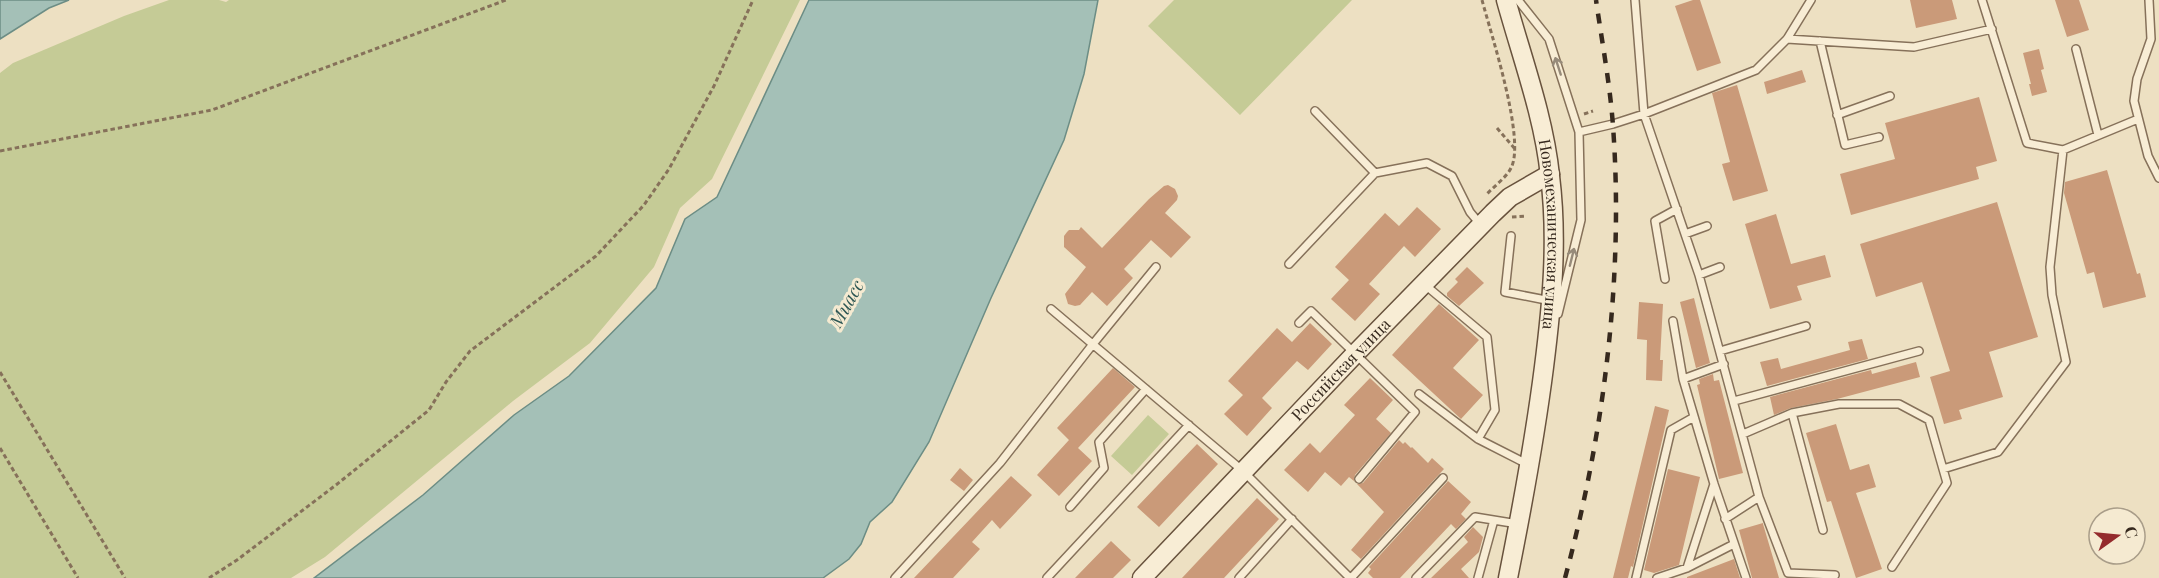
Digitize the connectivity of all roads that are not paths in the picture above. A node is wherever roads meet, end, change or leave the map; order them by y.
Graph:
1 (1506, 0) edge
2 (1518, 0) edge
3 (1635, 0) edge
4 (1811, 0) edge
5 (1982, 0) edge
6 (2149, 0) edge
7 (1992, 29) junction
8 (1787, 39) junction
9 (1820, 41) junction
10 (2076, 49) dead end
11 (1890, 96) dead end
12 (1314, 111) dead end
13 (1644, 114) junction
14 (1837, 115) junction
15 (2139, 119) junction
16 (1579, 132) junction
17 (2098, 135) junction
18 (1879, 136) dead end
19 (2063, 150) junction
20 (1375, 173) junction
21 (1550, 174) junction
22 (2159, 178) edge
23 (1677, 209) junction
24 (1476, 219) junction
25 (1707, 225) dead end
26 (1684, 234) junction
27 (1511, 236) dead end
28 (1289, 264) dead end
29 (1156, 267) dead end
30 (1720, 267) dead end
31 (1699, 275) junction
32 (1665, 279) dead end
33 (1425, 284) junction
34 (1551, 301) junction
35 (1051, 309) dead end
36 (1673, 321) dead end
37 (1299, 323) dead end
38 (1806, 326) dead end
39 (1093, 344) junction
40 (1720, 351) junction
41 (1919, 351) dead end
42 (1355, 354) junction
43 (1724, 364) junction
44 (1543, 375) junction
45 (1683, 379) junction
46 (1146, 389) junction
47 (1419, 394) dead end
48 (1734, 401) junction
49 (1792, 413) junction
50 (1694, 417) junction
51 (1189, 424) junction
52 (1743, 434) junction
53 (1478, 439) junction
54 (1530, 465) junction
55 (1943, 469) junction
56 (1243, 471) junction
57 (1443, 478) dead end
58 (1359, 479) dead end
59 (1714, 484) junction
60 (1759, 497) junction
61 (1070, 507) dead end
62 (1292, 519) junction
63 (1725, 519) junction
64 (1494, 520) junction
65 (1519, 524) junction
66 (1823, 530) dead end
67 (1734, 544) junction
68 (1892, 567) dead end
69 (1687, 568) junction
70 (1835, 575) dead end
71 (1347, 577) edge
72 (896, 578) edge
73 (1047, 578) edge
74 (1142, 578) edge
75 (1239, 578) edge
76 (1416, 578) edge
77 (1478, 578) edge
78 (1508, 578) edge
79 (1636, 578) edge
80 (1656, 578) edge
81 (1746, 578) edge

1 - 21 main road, Новомеханическая улица
16 -> 2 lane
3 - 13 lane
4 - 8 lane
5 - 7 lane
6 - 15 lane
7 - 9 lane
7 - 19 lane
8 - 9 lane
8 - 13 lane
9 - 14 lane
10 - 17 lane
11 - 14 lane
12 - 20 lane
13 - 16 lane
13 - 23 lane
14 - 18 lane
15 - 17 lane
15 - 22 lane
44 -> 16 lane
17 - 19 lane
19 - 55 lane
20 - 24 lane
20 - 28 lane
21 - 24 main road, Российская улица
21 - 34 main road, Новомеханическая улица
23 - 26 lane
23 - 32 lane
24 - 33 main road, Российская улица
25 - 26 lane
26 - 31 lane
27 - 34 lane
29 - 39 lane
30 - 31 lane
31 - 40 lane
33 - 42 main road, Российская улица
33 - 53 lane
34 - 44 main road, Новомеханическая улица
35 - 39 lane
36 - 45 lane
37 - 42 lane
38 - 40 lane
39 - 46 lane
39 - 72 lane
40 - 43 lane
41 - 48 lane
42 - 56 main road, Российская улица
42 - 58 lane
43 - 45 lane
43 - 48 lane
44 - 54 main road, Новомеханическая улица
45 - 50 lane
46 - 51 lane
46 - 61 lane
47 - 53 lane
48 - 52 lane
49 - 52 lane
49 - 55 lane
49 - 66 lane
50 - 59 lane
50 - 79 lane
51 - 56 lane
51 - 73 lane
52 - 60 lane
53 - 54 lane
54 - 65 main road, Новомеханическая улица
55 - 68 lane
56 - 62 lane
56 - 74 main road, Российская улица
57 - 71 lane
59 - 63 lane
59 - 69 lane
60 - 63 lane
60 - 70 lane
62 - 71 lane
62 - 75 lane
63 - 67 lane
64 - 65 lane
64 - 76 lane
64 - 77 lane
65 - 78 main road, Новомеханическая улица
67 - 69 lane
67 - 81 lane
69 - 80 lane

